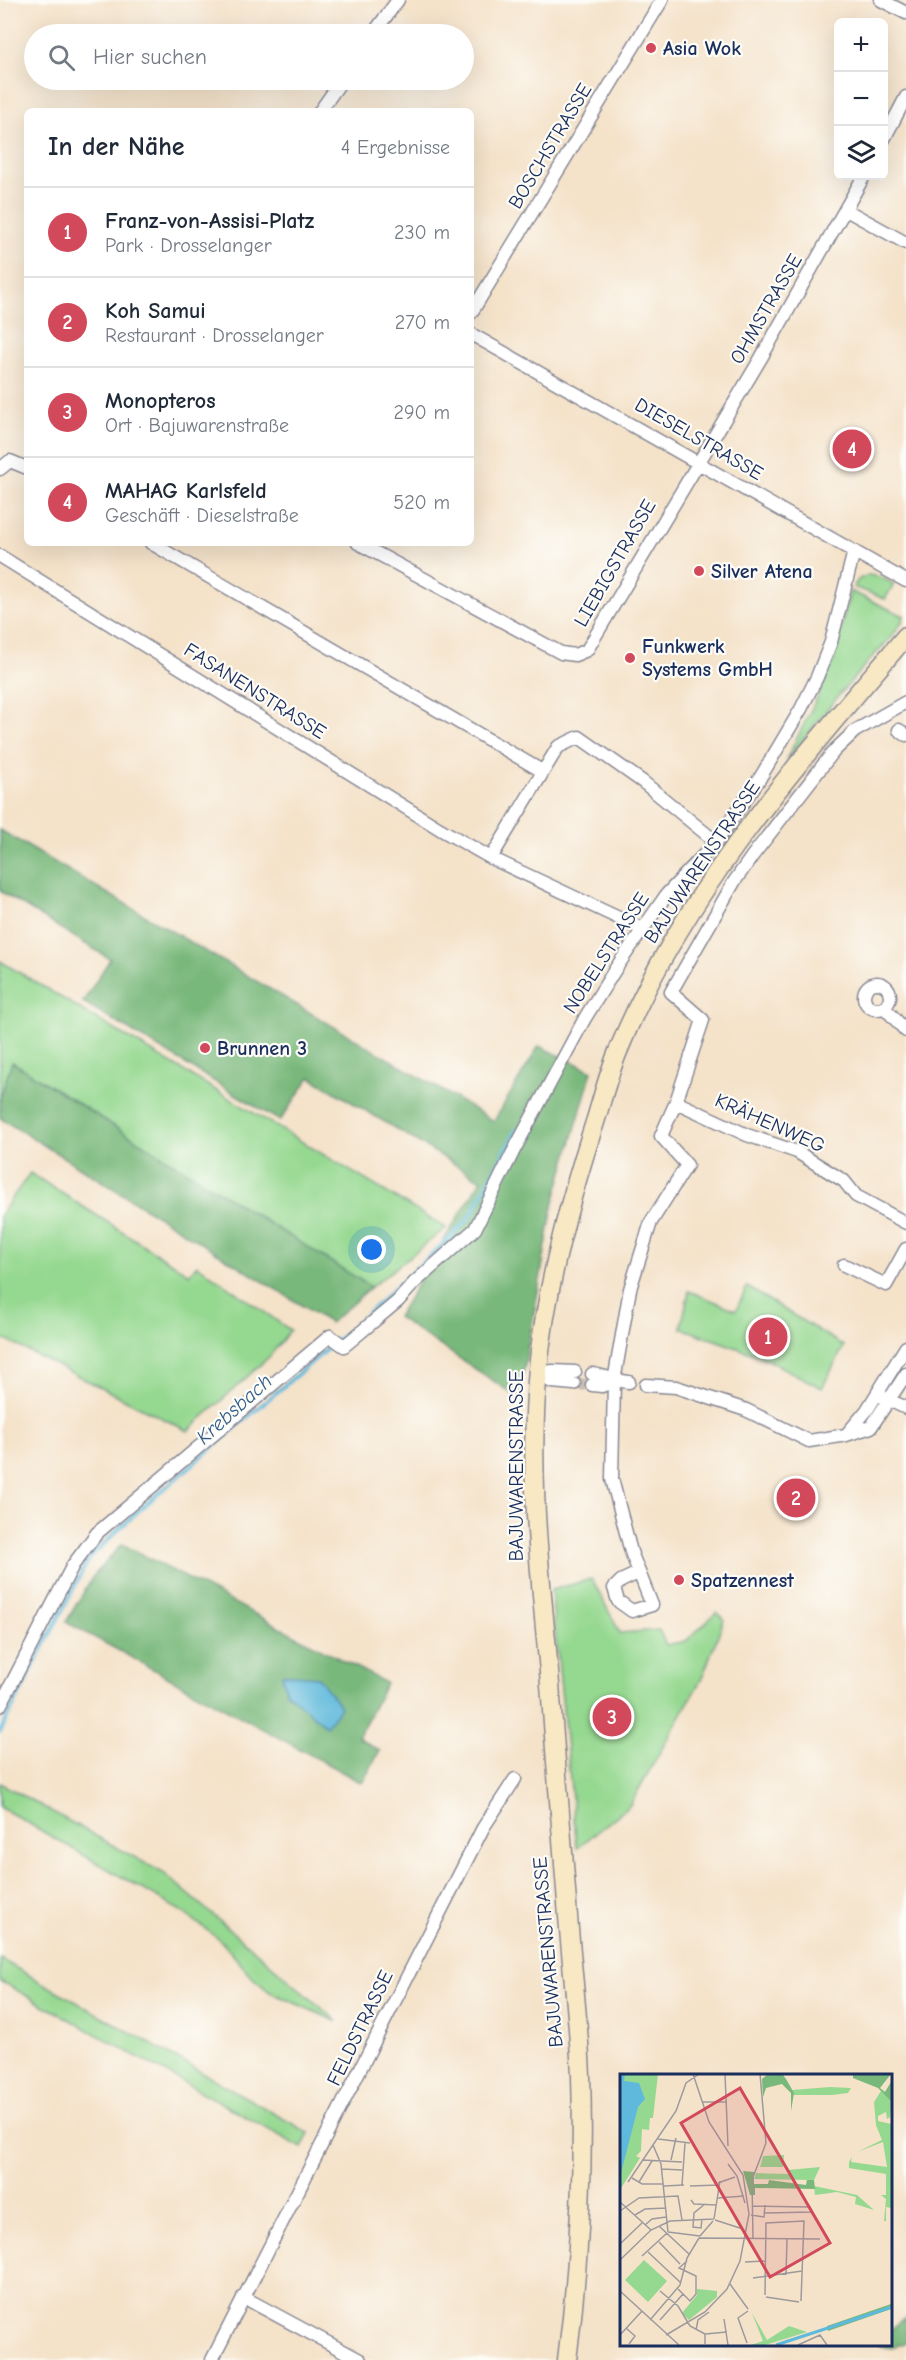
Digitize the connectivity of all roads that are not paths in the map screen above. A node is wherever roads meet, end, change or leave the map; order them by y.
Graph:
1 (398, 0) edge
2 (662, 0) edge
3 (880, 0) edge
4 (906, 13) edge
5 (381, 24) edge
6 (335, 90) edge
7 (906, 97) edge
8 (322, 108) edge
9 (888, 131) edge
10 (862, 180) edge
11 (846, 210) junction
12 (906, 243) edge
13 (474, 308) edge
14 (474, 336) edge
15 (698, 461) junction
16 (24, 467) edge
17 (0, 469) edge
18 (156, 546) edge
19 (363, 546) edge
20 (854, 551) junction
21 (0, 556) edge
22 (906, 581) edge
23 (906, 636) edge
24 (906, 702) edge
25 (894, 726) edge
26 (542, 771) junction
27 (716, 842) junction
28 (490, 858) junction
29 (642, 929) junction
30 (884, 1007) dead end
31 (906, 1031) edge
32 (676, 1102) junction
33 (906, 1223) edge
34 (906, 1249) edge
35 (844, 1265) dead end
36 (906, 1347) edge
37 (537, 1373) junction
38 (906, 1374) edge
39 (574, 1378) tunnel mouth
40 (592, 1380) tunnel mouth
41 (614, 1381) junction
42 (629, 1382) dead end
43 (646, 1385) dead end
44 (876, 1394) junction
45 (889, 1401) junction
46 (906, 1408) edge
47 (846, 1436) junction
48 (638, 1573) dead end
49 (0, 1706) edge
50 (515, 1779) dead end
51 (243, 2297) junction
52 (212, 2360) edge
53 (360, 2360) edge
54 (567, 2360) edge

1 - 5 street
2 - 13 street, BOSCHSTRASSE
3 - 4 street
6 - 8 street
7 - 9 street
10 - 11 street, OHMSTRASSE
11 - 12 street
11 - 15 street, OHMSTRASSE
14 - 15 street, DIESELSTRASSE
15 - 19 street, LIEBIGSTRASSE
15 - 20 street, DIESELSTRASSE
16 - 17 street
18 - 26 street
20 - 22 street, DIESELSTRASSE
20 - 27 street, NOBELSTRASSE
21 - 28 street, FASANENSTRASSE
23 - 37 main road, BAJUWARENSTRASSE
24 - 25 street
25 - 32 street
26 - 27 street
26 - 28 street
27 - 29 street, NOBELSTRASSE
28 - 29 street, FASANENSTRASSE
29 - 49 street, NOBELSTRASSE
30 - 31 street
32 - 33 street, KRÄHENWEG
32 - 41 street
34 - 35 street
36 - 44 street
37 - 39 street
37 - 54 main road, BAJUWARENSTRASSE
38 - 45 street
40 - 41 street
41 - 42 street
41 - 48 street
43 - 47 street
44 - 45 street
44 - 47 street
45 - 46 street
45 - 47 street
50 - 51 street, FELDSTRASSE
51 - 52 street, FELDSTRASSE
51 - 53 street

